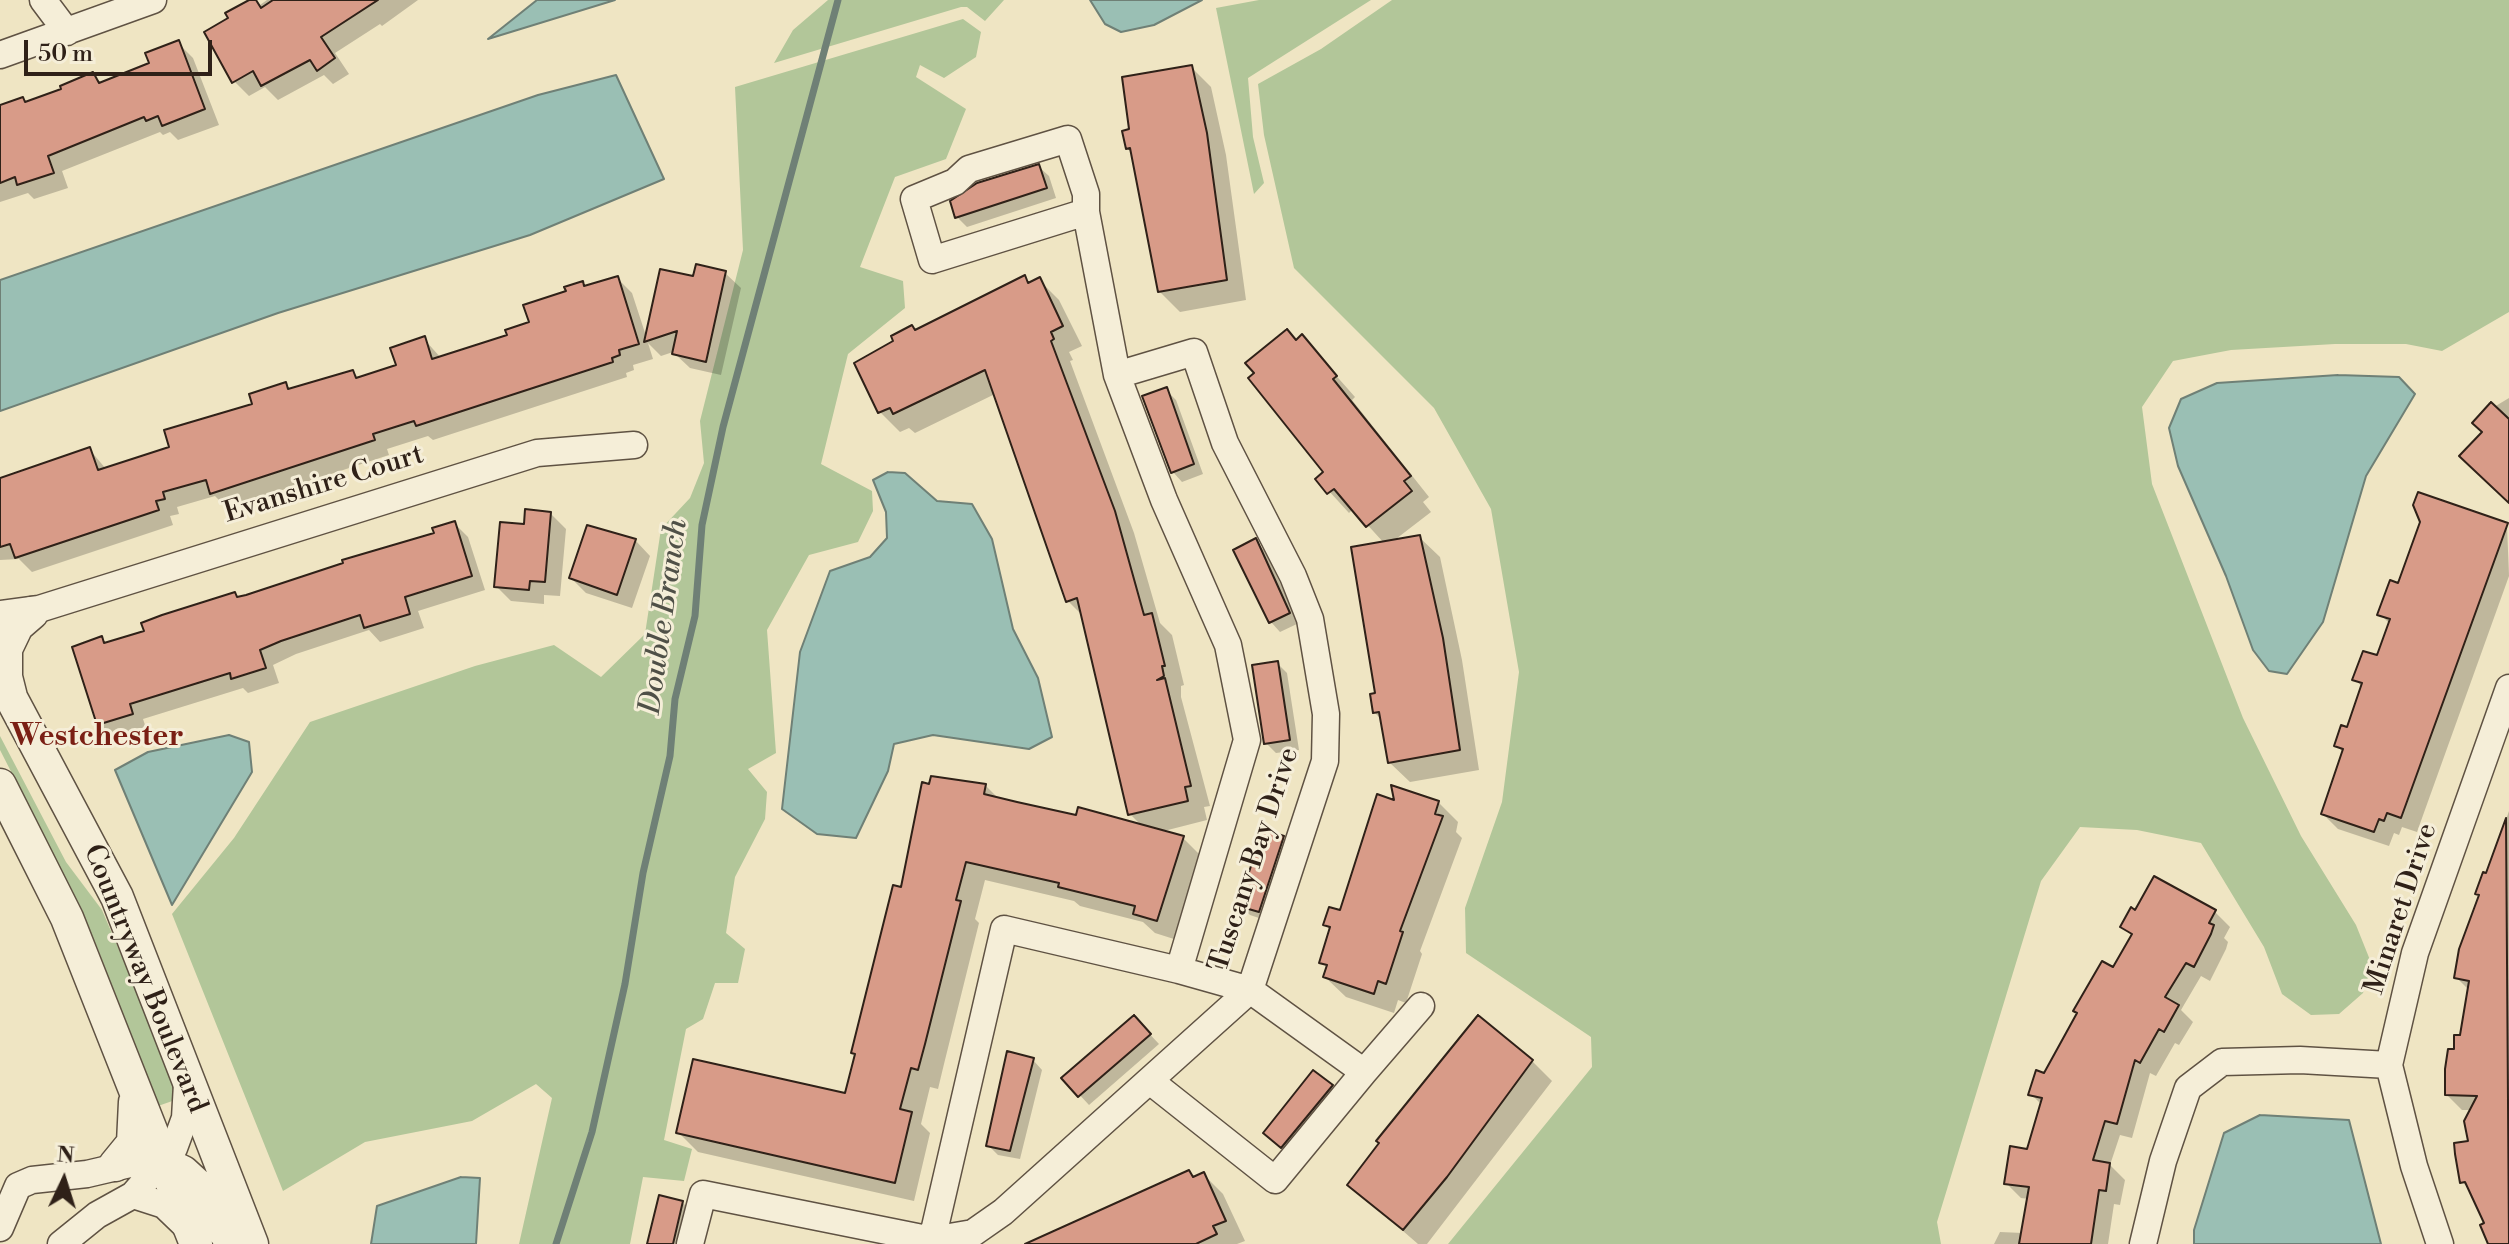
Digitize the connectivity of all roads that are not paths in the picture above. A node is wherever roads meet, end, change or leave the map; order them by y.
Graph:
1 (43, 0) edge
2 (153, 0) edge
3 (67, 32) junction
4 (0, 55) edge
5 (1086, 212) junction
6 (1117, 375) junction
7 (634, 445) dead end
8 (35, 611) junction
9 (0, 614) edge
10 (0, 630) edge
11 (6, 687) edge
12 (2509, 688) edge
13 (0, 785) edge
14 (1179, 970) junction
15 (1250, 990) junction
16 (1421, 1006) dead end
17 (2389, 1065) junction
18 (1364, 1072) junction
19 (186, 1077) junction
20 (1150, 1081) junction
21 (134, 1087) junction
22 (162, 1162) junction
23 (115, 1165) junction
24 (133, 1195) junction
25 (0, 1228) edge
26 (840, 1233) edge
27 (193, 1237) edge
28 (934, 1242) edge
29 (61, 1244) edge
30 (229, 1244) edge
31 (252, 1244) edge
32 (690, 1244) edge
33 (2143, 1244) edge
34 (2440, 1244) edge

1 - 3 street
2 - 3 street
3 - 4 street
5 - 5 street, Tuscany Bay Drive
5 - 6 street, Tuscany Bay Drive
6 - 14 street, Tuscany Bay Drive
6 - 15 street, Tuscany Bay Drive
7 - 8 street, Evanshire Court
8 - 9 street, Evanshire Court
8 - 10 street, Evanshire Court
8 - 11 street
11 - 19 street, Countryway Boulevard
12 - 17 street, Minaret Drive
13 - 21 street, Countryway Boulevard
14 - 15 street
14 - 28 street, Tuscany Bay Drive
15 - 18 street
15 - 20 street, Tuscany Bay Drive
16 - 18 street
17 - 33 street
17 - 34 street, Minaret Drive
18 - 20 street
19 - 22 street
19 - 31 street, Countryway Boulevard
20 - 28 street, Tuscany Bay Drive
21 - 22 street, Countryway Boulevard
21 - 23 street
22 - 23 street
22 - 24 street
22 - 27 street, Countryway Boulevard
22 - 30 street
23 - 25 street
24 - 27 street
24 - 29 street
26 - 28 street, Tuscany Bay Drive
26 - 32 street, Tuscany Bay Drive

